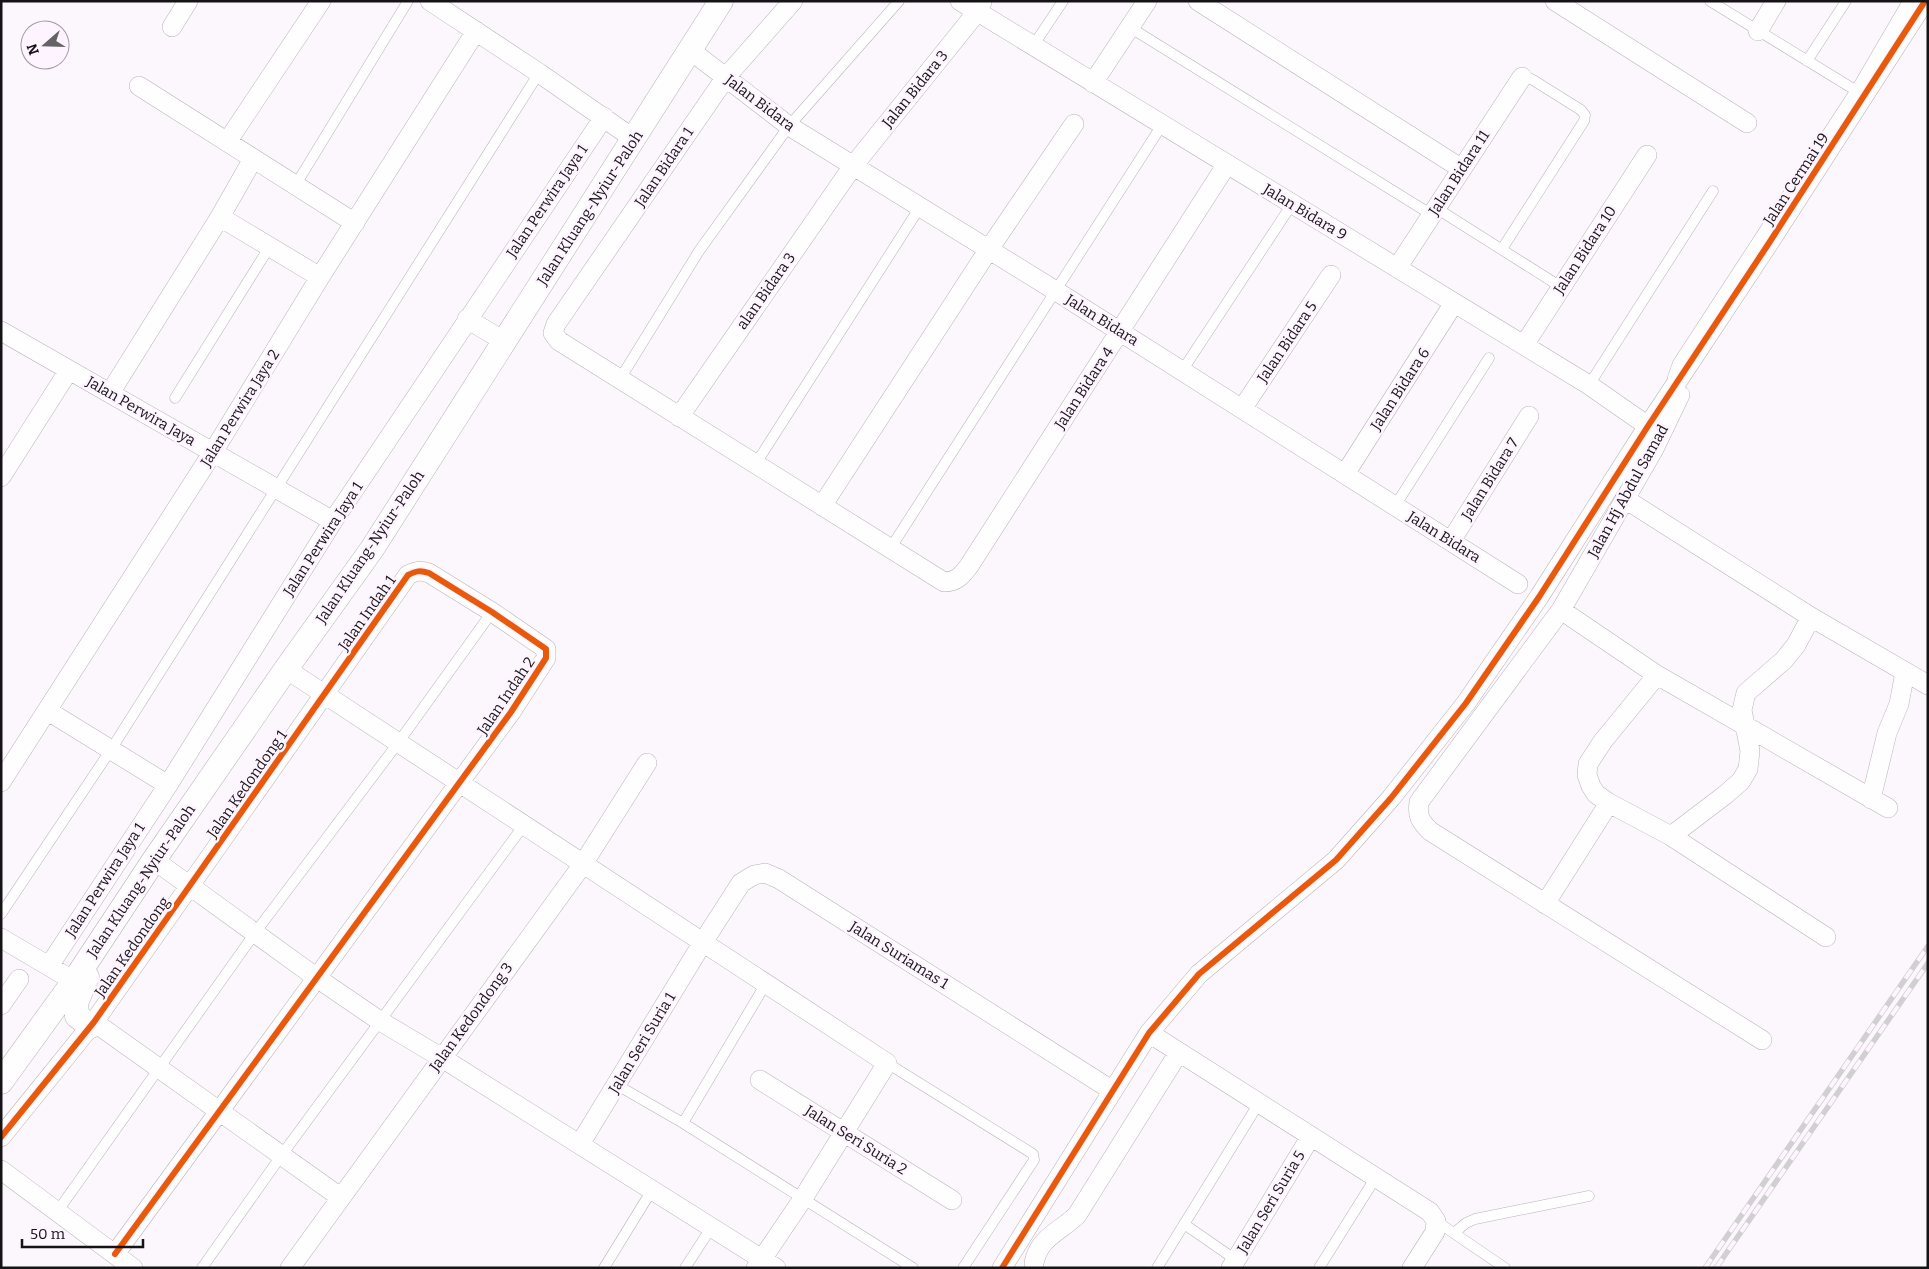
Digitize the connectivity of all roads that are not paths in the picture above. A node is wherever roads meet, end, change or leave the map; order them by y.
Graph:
1 (188, 1) edge
2 (321, 1) edge
3 (408, 1) edge
4 (430, 1) edge
5 (721, 1) edge
6 (793, 1) edge
7 (899, 1) edge
8 (960, 1) edge
9 (1063, 1) edge
10 (1147, 1) edge
11 (1198, 1) edge
12 (1555, 1) edge
13 (1710, 1) edge
14 (1776, 1) edge
15 (1846, 1) edge
16 (1908, 1) edge
17 (1925, 1) edge
18 (980, 6) edge
19 (172, 27) dead end
20 (1131, 28) junction
21 (476, 31) junction
22 (1758, 31) junction
23 (1034, 46) junction
24 (690, 50) junction
25 (1807, 61) junction
26 (539, 73) junction
27 (726, 77) junction
28 (1522, 77) joint
29 (1093, 83) junction
30 (139, 86) dead end
31 (1860, 93) junction
32 (604, 117) junction
33 (1747, 123) dead end
34 (1074, 124) dead end
35 (1162, 125) junction
36 (789, 126) junction
37 (634, 139) junction
38 (227, 142) junction
39 (1647, 155) dead end
40 (254, 159) junction
41 (1227, 164) junction
42 (853, 166) junction
43 (1462, 168) junction
44 (295, 186) junction
45 (1713, 191) dead end
46 (1292, 204) junction
47 (920, 207) junction
48 (1434, 211) junction
49 (220, 217) junction
50 (355, 223) junction
51 (270, 246) junction
52 (989, 249) junction
53 (1502, 249) junction
54 (1397, 268) junction
55 (1331, 275) dead end
56 (320, 277) junction
57 (1561, 287) junction
58 (1056, 291) junction
59 (1454, 303) junction
60 (467, 319) junction
61 (1, 331) edge
62 (1120, 332) junction
63 (504, 341) junction
64 (1524, 345) junction
65 (1489, 358) dead end
66 (1682, 365) junction
67 (69, 370) junction
68 (1182, 371) junction
69 (620, 379) junction
70 (1589, 385) junction
71 (110, 394) junction
72 (175, 398) dead end
73 (1242, 409) junction
74 (1529, 416) dead end
75 (679, 417) junction
76 (1654, 431) junction
77 (213, 452) junction
78 (755, 465) junction
79 (1345, 474) junction
80 (1, 477) edge
81 (276, 489) junction
82 (1625, 499) junction
83 (822, 506) junction
84 (1396, 506) junction
85 (333, 522) junction
86 (1451, 541) junction
87 (890, 548) junction
88 (1518, 584) dead end
89 (1561, 610) junction
90 (492, 612) junction
91 (1811, 617) junction
92 (286, 669) junction
93 (1905, 672) junction
94 (1657, 676) junction
95 (1928, 685) edge
96 (325, 695) junction
97 (48, 711) junction
98 (1745, 726) junction
99 (398, 743) junction
100 (112, 748) junction
101 (648, 764) dead end
102 (1, 782) edge
103 (460, 783) junction
104 (168, 785) junction
105 (1872, 799) junction
106 (1609, 803) junction
107 (1888, 808) dead end
108 (524, 825) junction
109 (1672, 836) junction
110 (154, 860) junction
111 (583, 864) junction
112 (190, 886) junction
113 (1545, 904) junction
114 (1, 914) edge
115 (255, 933) junction
116 (1826, 937) dead end
117 (1, 938) edge
118 (702, 942) junction
119 (97, 947) junction
120 (49, 966) junction
121 (317, 978) junction
122 (19, 979) dead end
123 (74, 981) junction
124 (765, 985) junction
125 (1, 1004) edge
126 (380, 1021) junction
127 (92, 1024) junction
128 (1149, 1033) junction
129 (1762, 1040) dead end
130 (1179, 1052) junction
131 (442, 1058) junction
132 (886, 1063) junction
133 (159, 1069) junction
134 (760, 1080) dead end
135 (1, 1082) edge
136 (617, 1084) junction
137 (1113, 1091) junction
138 (1259, 1103) junction
139 (219, 1111) junction
140 (683, 1123) junction
141 (844, 1134) junction
142 (1311, 1136) junction
143 (1, 1137) edge
144 (580, 1144) junction
145 (281, 1156) junction
146 (1, 1170) edge
147 (1376, 1178) junction
148 (652, 1190) junction
149 (1590, 1196) dead end
150 (340, 1198) junction
151 (802, 1200) junction
152 (952, 1200) dead end
153 (57, 1212) junction
154 (1436, 1221) junction
155 (1184, 1224) junction
156 (711, 1228) junction
157 (1454, 1233) junction
158 (121, 1262) edge
159 (1234, 1264) edge
160 (764, 1265) edge
161 (1036, 1265) edge
162 (202, 1268) edge
163 (290, 1268) edge
164 (604, 1268) edge
165 (686, 1268) edge
166 (913, 1268) edge
167 (963, 1268) edge
168 (1002, 1268) edge
169 (1157, 1268) edge
170 (1319, 1268) edge
171 (1412, 1268) edge
172 (1505, 1268) edge

1 - 19 street
2 - 38 street
3 - 44 lane
4 - 21 street
5 - 24 street, Jalan Kluang-Nyiur-Paloh
6 - 27 street, Jalan Bidara 1
7 - 36 lane
8 - 18 street, Jalan Bidara 9
9 - 23 lane
10 - 20 street
11 - 43 street
12 - 33 street
13 - 22 lane
14 - 22 street
15 - 25 lane
16 - 31 lane
17 - 31 street, Jalan Cermai 19
18 - 23 street, Jalan Bidara 9
18 - 42 street, Jalan Bidara 3
20 - 29 street
20 - 48 lane
21 - 26 street
21 - 50 street, Jalan Perwira Jaya 2
22 - 25 lane
23 - 29 street, Jalan Bidara 9
24 - 27 street, Jalan Bidara
24 - 37 street, Jalan Kluang-Nyiur-Paloh
25 - 31 lane
26 - 32 street
26 - 81 lane
27 - 36 street, Jalan Bidara
27 - 69 street, Jalan Bidara 1
28 - 43 street, Jalan Bidara 11
28 - 53 lane
29 - 35 street, Jalan Bidara 9
30 - 38 street
31 - 66 street, Jalan Cermai 19
32 - 37 street
32 - 60 street, Jalan Perwira Jaya 1
34 - 52 street
35 - 41 street, Jalan Bidara 9
35 - 58 lane
36 - 42 street, Jalan Bidara
36 - 69 lane
37 - 63 street, Jalan Kluang-Nyiur-Paloh
38 - 40 street
39 - 57 street, Jalan Bidara 10
40 - 44 street
40 - 49 street
41 - 46 street, Jalan Bidara 9
41 - 62 street, Jalan Bidara 4
42 - 47 street, Jalan Bidara
42 - 75 street, alan Bidara 3
43 - 48 street, Jalan Bidara 11
44 - 50 street
45 - 70 lane
46 - 54 street, Jalan Bidara 9
46 - 68 lane
47 - 52 street, Jalan Bidara
47 - 78 lane
48 - 53 lane
48 - 54 street, Jalan Bidara 11
49 - 51 street
49 - 71 street
50 - 56 street, Jalan Perwira Jaya 2
51 - 56 street
51 - 72 lane
52 - 58 street, Jalan Bidara
52 - 83 street
53 - 57 lane
54 - 59 street, Jalan Bidara 9
55 - 73 street, Jalan Bidara 5
56 - 77 street, Jalan Perwira Jaya 2
57 - 64 street, Jalan Bidara 10
58 - 62 street, Jalan Bidara
58 - 87 lane
59 - 64 street, Jalan Bidara 9
59 - 79 street, Jalan Bidara 6
60 - 63 street
60 - 85 street, Jalan Perwira Jaya 1
61 - 67 street, Jalan Perwira Jaya
62 - 68 street, Jalan Bidara
62 - 87 street, Jalan Bidara 4
63 - 92 street, Jalan Kluang-Nyiur-Paloh
64 - 70 street, Jalan Bidara 9
65 - 84 lane
66 - 76 street, Jalan Cermai 19
66 - 76 street, Jalan Hj Abdul Samad
67 - 71 street, Jalan Perwira Jaya
67 - 80 street
68 - 73 street, Jalan Bidara
69 - 75 street
70 - 76 street, Jalan Bidara 9
71 - 77 street, Jalan Perwira Jaya
73 - 79 street, Jalan Bidara
74 - 86 street, Jalan Bidara 7
75 - 78 street
76 - 82 street, Jalan Hj Abdul Samad
76 - 128 street
77 - 81 street, Jalan Perwira Jaya
77 - 97 street, Jalan Perwira Jaya 2
78 - 83 street
79 - 84 street, Jalan Bidara
81 - 85 street, Jalan Perwira Jaya
81 - 100 lane
82 - 89 street, Jalan Hj Abdul Samad
82 - 91 street
83 - 87 street
84 - 86 street, Jalan Bidara
85 - 104 street, Jalan Perwira Jaya 1
86 - 88 street, Jalan Bidara
89 - 94 street
89 - 113 street, Jalan Hj Abdul Samad
90 - 96 street, Jalan Indah 1
90 - 99 lane
90 - 103 street, Jalan Indah 2
91 - 93 street
91 - 98 street
92 - 96 street
92 - 110 street, Jalan Kluang-Nyiur-Paloh
93 - 95 street
93 - 105 street
94 - 98 street
94 - 106 street
96 - 99 street
96 - 112 street, Jalan Kedondong 1
97 - 100 street
97 - 102 street, Jalan Perwira Jaya 2
98 - 105 street
98 - 109 street
99 - 103 street
99 - 115 lane
100 - 104 street
100 - 114 lane
101 - 111 street, Jalan Kedondong 3
103 - 108 street
103 - 121 street
104 - 120 street, Jalan Perwira Jaya 1
105 - 107 street
106 - 109 street
106 - 113 street
108 - 111 street
108 - 126 lane
109 - 116 street
110 - 112 street
110 - 119 street, Jalan Kluang-Nyiur-Paloh
111 - 118 street
111 - 131 street, Jalan Kedondong 3
112 - 115 street
112 - 127 street, Jalan Kedondong
113 - 129 street, Jalan Hj Abdul Samad
115 - 121 street
115 - 133 lane
117 - 120 street
118 - 124 street
118 - 136 street, Jalan Seri Suria 1
118 - 137 street, Jalan Suriamas 1
119 - 123 street, Jalan Kluang-Nyiur-Paloh
119 - 127 street
120 - 123 street
121 - 126 street
121 - 139 street
122 - 125 street
123 - 135 street, Jalan Kluang-Nyiur-Paloh
124 - 132 street
124 - 140 lane
126 - 131 street
126 - 145 lane
127 - 133 street
127 - 143 street
128 - 130 street
128 - 137 street
130 - 138 street
130 - 161 street
131 - 144 street
131 - 150 street, Jalan Kedondong 3
132 - 141 street
132 - 167 lane
133 - 139 street
133 - 153 lane
134 - 141 street, Jalan Seri Suria 2
136 - 140 lane
136 - 144 street, Jalan Seri Suria 1
137 - 168 street
138 - 142 street
138 - 155 lane
139 - 145 street
139 - 158 street
140 - 151 lane
141 - 151 street
141 - 152 street, Jalan Seri Suria 2
142 - 147 street
142 - 159 street, Jalan Seri Suria 5
144 - 148 street
145 - 150 street
145 - 162 lane
146 - 153 street
147 - 154 street
147 - 170 lane
148 - 156 street
148 - 164 lane
149 - 157 lane
150 - 163 street, Jalan Kedondong 3
151 - 160 street
151 - 166 lane
153 - 158 street
154 - 157 lane
154 - 171 street
155 - 159 lane
155 - 169 lane
156 - 160 street
156 - 165 lane
157 - 172 lane

